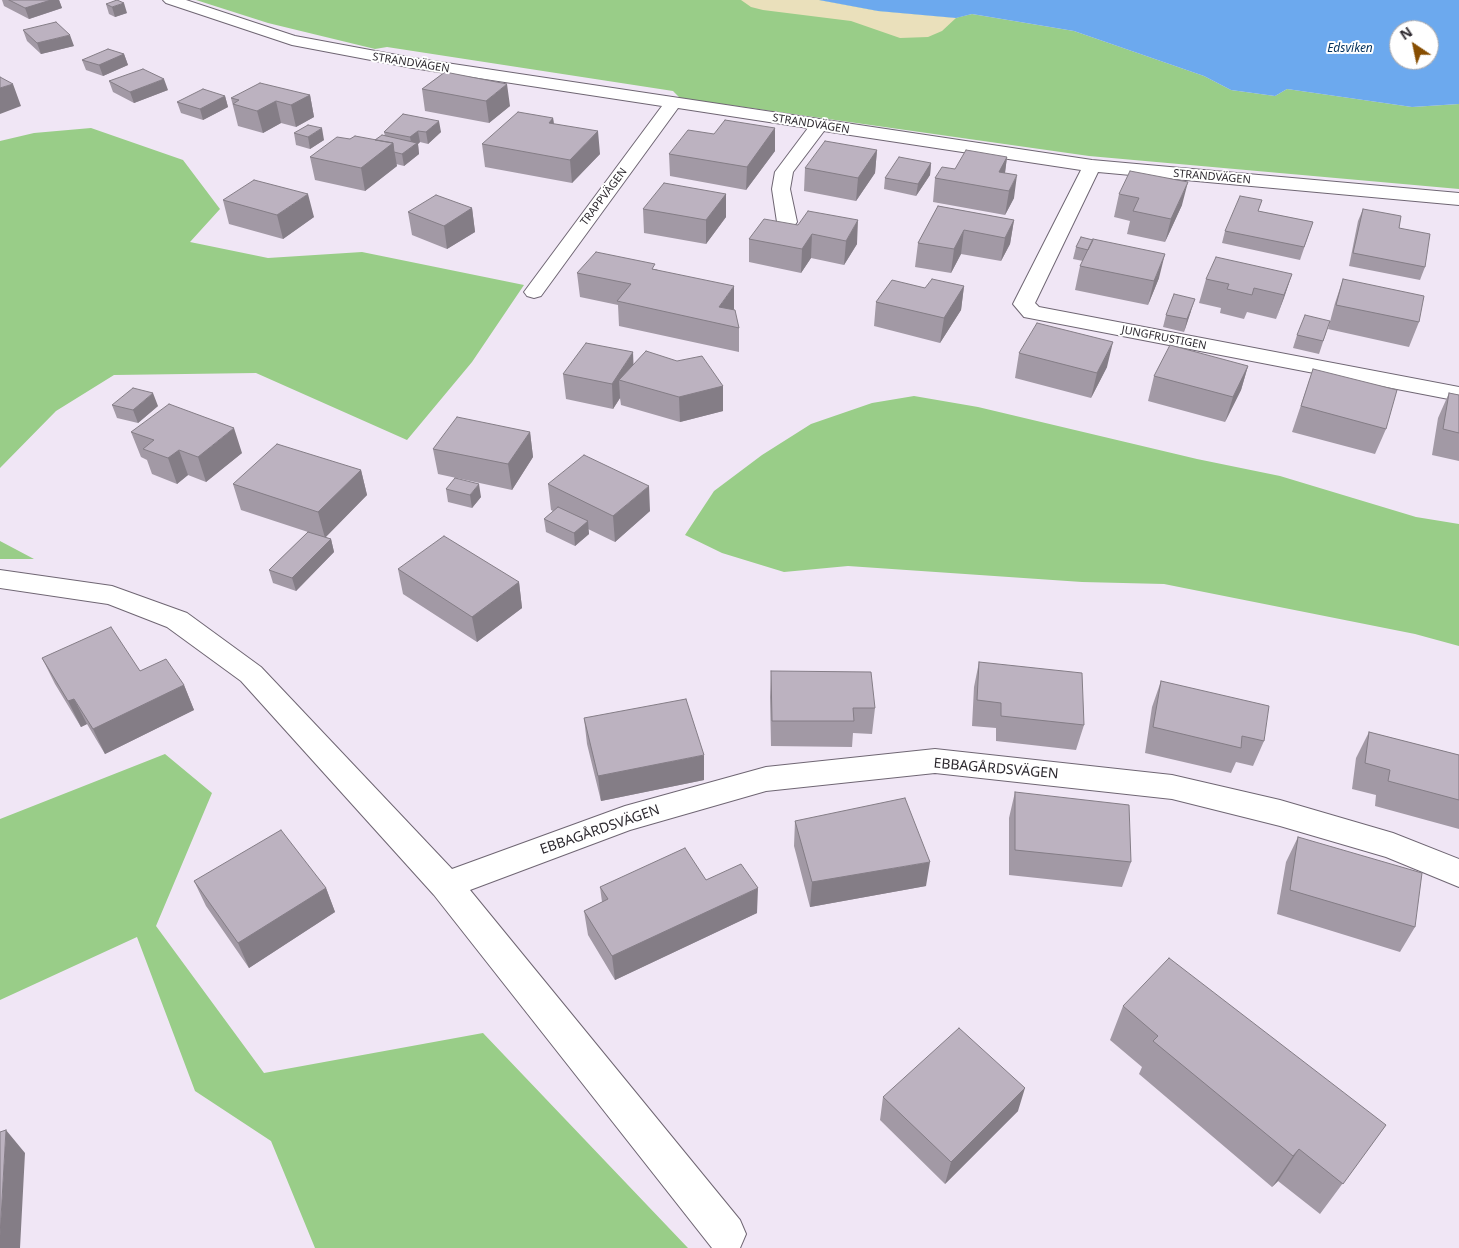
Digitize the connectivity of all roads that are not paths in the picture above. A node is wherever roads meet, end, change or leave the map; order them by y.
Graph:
1 (171, 0) edge
2 (674, 103) junction
3 (819, 125) junction
4 (1092, 166) junction
5 (1459, 199) edge
6 (787, 222) edge
7 (534, 292) dead end
8 (1459, 394) edge
9 (0, 579) edge
10 (1459, 873) edge
11 (446, 884) junction
12 (726, 1234) dead end

1 - 2 street, STRANDVÄGEN
2 - 3 street, STRANDVÄGEN
2 - 7 street, TRAPPVÄGEN
3 - 4 street, STRANDVÄGEN
3 - 6 street
4 - 5 street, STRANDVÄGEN
4 - 8 street, JUNGFRUSTIGEN
9 - 11 street
10 - 11 street, EBBAGÅRDSVÄGEN
11 - 12 street

